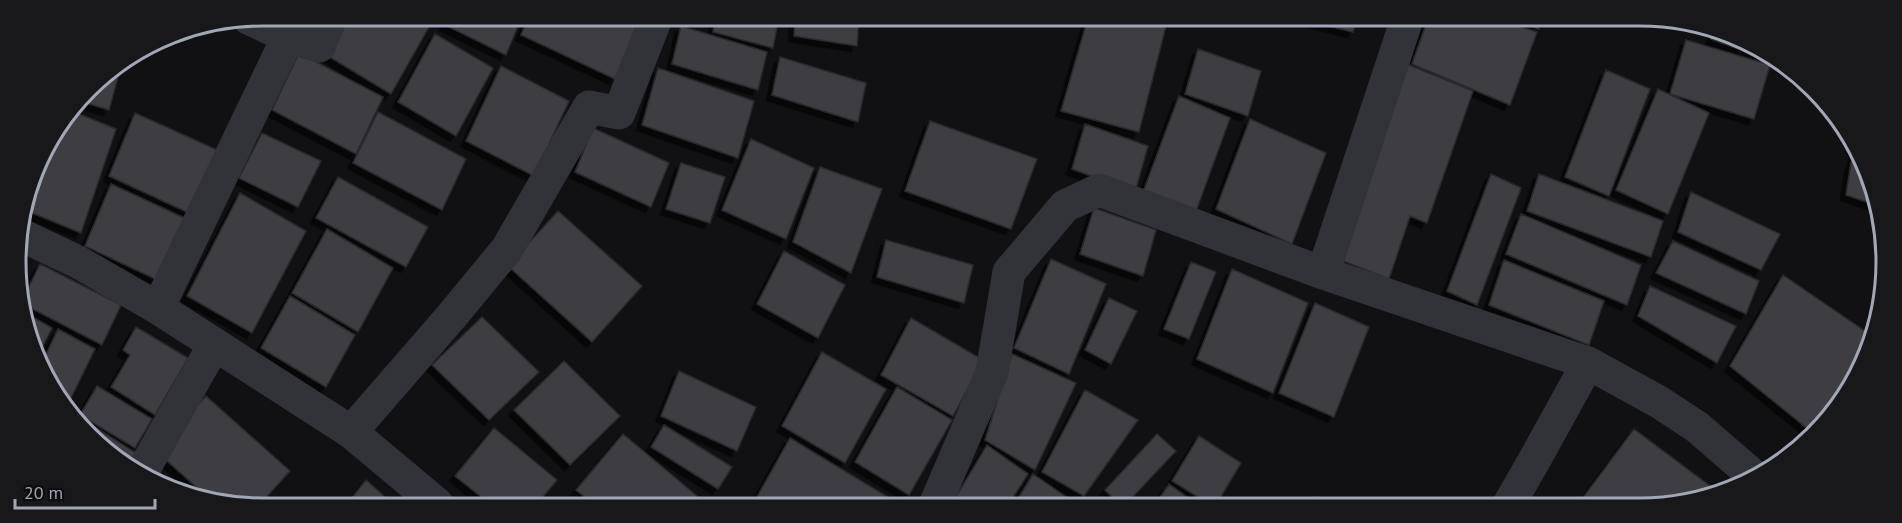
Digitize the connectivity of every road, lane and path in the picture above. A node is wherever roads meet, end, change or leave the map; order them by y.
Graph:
1 (265, 26) edge
2 (327, 26) edge
3 (653, 26) edge
4 (1405, 26) edge
5 (288, 37) junction
6 (27, 238) edge
7 (1323, 273) junction
8 (158, 308) junction
9 (214, 345) junction
10 (1588, 363) junction
11 (351, 432) junction
12 (145, 467) edge
13 (1748, 471) edge
14 (430, 498) edge
15 (938, 498) edge
16 (1513, 498) edge

1 - 5 street
2 - 5 street
3 - 11 street
4 - 7 street
5 - 8 street
6 - 8 street
7 - 10 street
7 - 15 street
8 - 9 street
9 - 11 street
9 - 12 street
10 - 13 street
10 - 16 street
11 - 14 street

